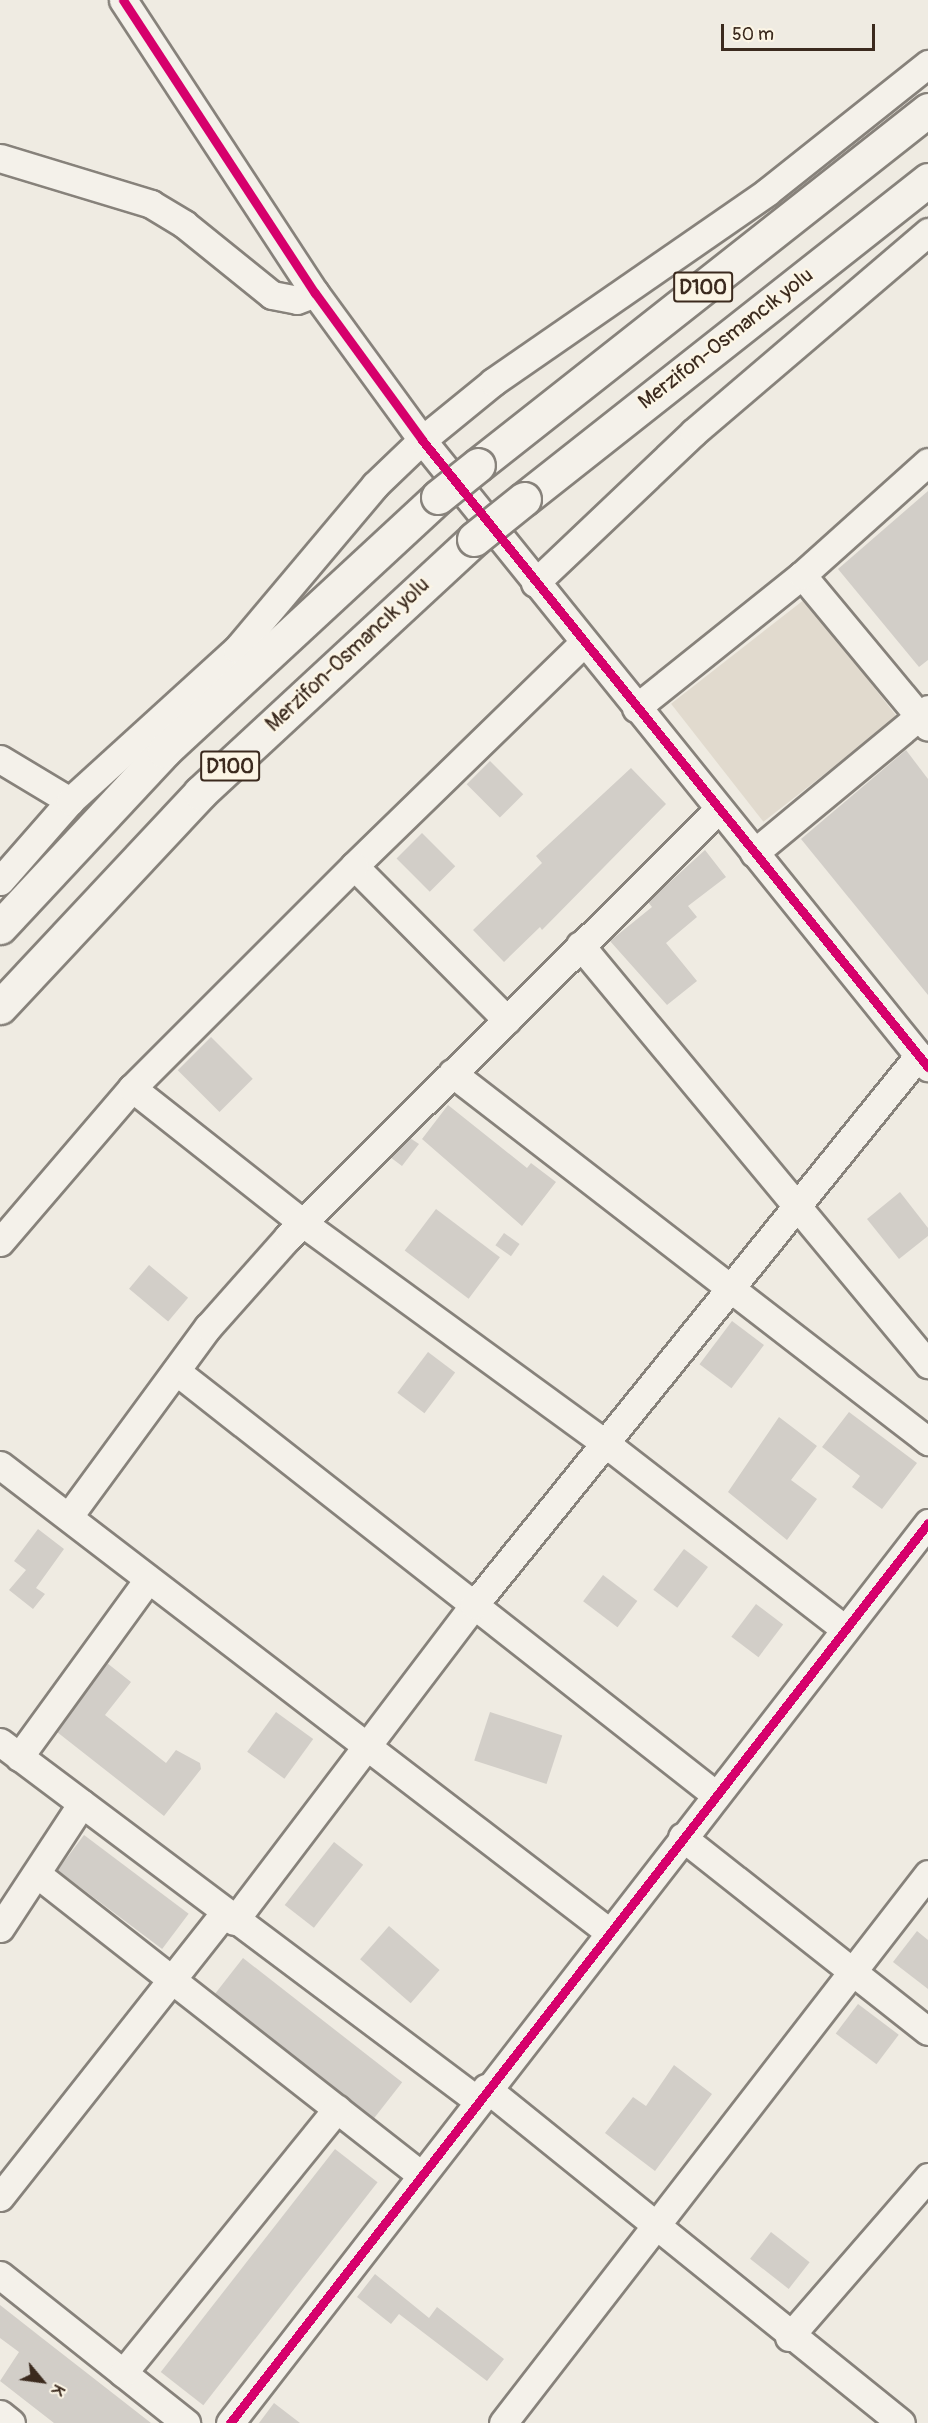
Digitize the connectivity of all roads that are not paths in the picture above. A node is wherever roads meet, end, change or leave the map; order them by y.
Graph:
1 (123, 0) edge
2 (928, 64) edge
3 (928, 110) edge
4 (0, 158) edge
5 (928, 180) edge
6 (928, 232) edge
7 (315, 294) junction
8 (422, 440) junction
9 (925, 465) edge
10 (802, 575) junction
11 (535, 583) junction
12 (582, 644) junction
13 (636, 708) junction
14 (925, 717) edge
15 (0, 759) edge
16 (70, 801) junction
17 (718, 810) junction
18 (754, 853) junction
19 (354, 866) junction
20 (0, 880) edge
21 (0, 927) edge
22 (580, 945) junction
23 (0, 1007) edge
24 (507, 1020) junction
25 (923, 1061) edge
26 (452, 1073) junction
27 (132, 1088) junction
28 (795, 1204) junction
29 (303, 1223) junction
30 (0, 1242) edge
31 (727, 1286) junction
32 (928, 1364) edge
33 (176, 1371) junction
34 (928, 1441) edge
35 (605, 1443) junction
36 (0, 1465) edge
37 (69, 1516) junction
38 (928, 1524) edge
39 (147, 1581) junction
40 (474, 1605) junction
41 (845, 1629) junction
42 (368, 1746) junction
43 (10, 1749) edge
44 (716, 1795) junction
45 (82, 1803) junction
46 (682, 1837) junction
47 (37, 1874) junction
48 (928, 1874) edge
49 (229, 1917) junction
50 (0, 1928) edge
51 (609, 1932) junction
52 (851, 1971) junction
53 (171, 1979) junction
54 (928, 2031) edge
55 (482, 2094) junction
56 (337, 2109) junction
57 (420, 2174) junction
58 (928, 2177) edge
59 (0, 2197) edge
60 (655, 2229) junction
61 (0, 2275) edge
62 (789, 2337) junction
63 (123, 2373) junction
64 (0, 2414) edge
65 (11, 2423) edge
66 (186, 2423) edge
67 (230, 2423) edge
68 (503, 2423) edge
69 (901, 2423) edge

1 - 7 street
2 - 8 street
3 - 21 highway, D100, bridge
4 - 7 street
5 - 23 highway, Merzifon-Osmancık yolu / D100, bridge
6 - 11 street
7 - 8 street
8 - 11 street
8 - 16 street
9 - 10 street
10 - 13 street
10 - 14 street
11 - 12 street
12 - 13 street
12 - 19 street
13 - 17 street
14 - 18 street
15 - 16 street
16 - 20 street
17 - 18 street
17 - 22 street
18 - 25 street
19 - 24 street
19 - 27 street
22 - 24 street
22 - 28 street
24 - 26 street
25 - 28 street
26 - 29 street
26 - 31 street
27 - 29 street
27 - 30 street
28 - 31 street
28 - 32 street
29 - 33 street
29 - 35 street
31 - 34 street
31 - 35 street
33 - 37 street
33 - 40 street
35 - 40 street
35 - 41 street
36 - 37 street
37 - 39 street
38 - 41 street
39 - 42 street
39 - 43 street
40 - 42 street
40 - 44 street
41 - 44 street
42 - 49 street
42 - 51 street
43 - 45 street
44 - 46 street
45 - 47 street
45 - 49 street
46 - 51 street
46 - 52 street
47 - 50 street
47 - 53 street
48 - 52 street
49 - 53 street
49 - 55 street
51 - 55 street
52 - 54 street
52 - 60 street
53 - 56 street
53 - 59 street
55 - 57 street
55 - 60 street
56 - 57 street
56 - 63 street
57 - 67 street
58 - 62 street
60 - 62 street
60 - 68 street
61 - 63 street
62 - 69 street
63 - 66 street
64 - 65 street

